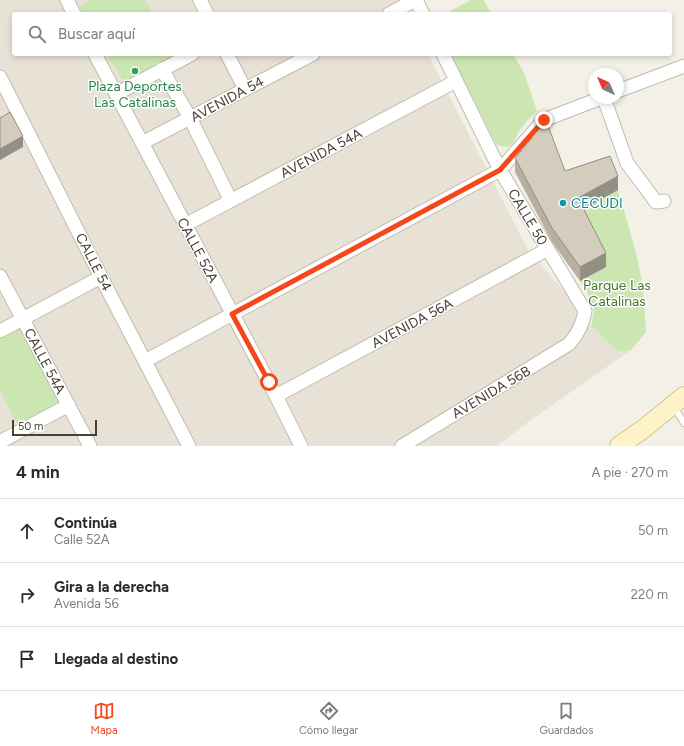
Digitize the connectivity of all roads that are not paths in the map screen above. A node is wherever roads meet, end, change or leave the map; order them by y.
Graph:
1 (67, 0) edge
2 (200, 0) edge
3 (416, 0) edge
4 (73, 12) edge
5 (206, 12) edge
6 (393, 12) edge
7 (422, 12) edge
8 (96, 56) edge
9 (188, 56) edge
10 (228, 56) edge
11 (309, 56) edge
12 (444, 56) edge
13 (684, 66) edge
14 (162, 69) junction
15 (0, 77) edge
16 (456, 81) junction
17 (245, 89) junction
18 (624, 90) edge
19 (116, 94) junction
20 (5, 100) edge
21 (588, 103) edge
22 (604, 104) edge
23 (190, 118) junction
24 (142, 144) junction
25 (500, 170) junction
26 (231, 201) junction
27 (664, 201) dead end
28 (185, 225) junction
29 (548, 249) junction
30 (0, 276) edge
31 (101, 277) junction
32 (232, 314) junction
33 (23, 319) junction
34 (0, 331) edge
35 (577, 335) joint
36 (145, 361) junction
37 (276, 396) junction
38 (679, 401) edge
39 (69, 405) junction
40 (684, 423) edge
41 (0, 442) edge
42 (90, 446) edge
43 (189, 446) edge
44 (301, 446) edge
45 (402, 446) edge
46 (619, 446) edge

1 - 4 street
2 - 5 street
3 - 6 street
3 - 7 street
8 - 19 street, CALLE 52A
9 - 14 street
10 - 17 street
11 - 17 street, AVENIDA 54
12 - 16 street, CALLE 50
13 - 18 street
14 - 19 street
14 - 23 street
15 - 20 street, CALLE 54
16 - 25 street, CALLE 50
16 - 26 street, AVENIDA 54A
17 - 23 street, AVENIDA 54
19 - 24 street, CALLE 52A
20 - 31 street, CALLE 54
21 - 25 street
22 - 27 street
23 - 24 street, AVENIDA 54
23 - 26 street
24 - 28 street, CALLE 52A
25 - 29 street, CALLE 50
25 - 32 street
26 - 28 street, AVENIDA 54A
28 - 32 street, CALLE 52A
29 - 35 street, CALLE 50
29 - 37 street, AVENIDA 56A
30 - 33 street, CALLE 54A
31 - 33 street
31 - 36 street, CALLE 54
32 - 36 street
32 - 37 street, CALLE 52A
33 - 34 street
33 - 39 street, CALLE 54A
35 - 45 street, AVENIDA 56B
36 - 43 street, CALLE 54
37 - 44 street, CALLE 52A
38 - 40 lane
38 - 46 main road
39 - 41 street
39 - 42 street, CALLE 54A

